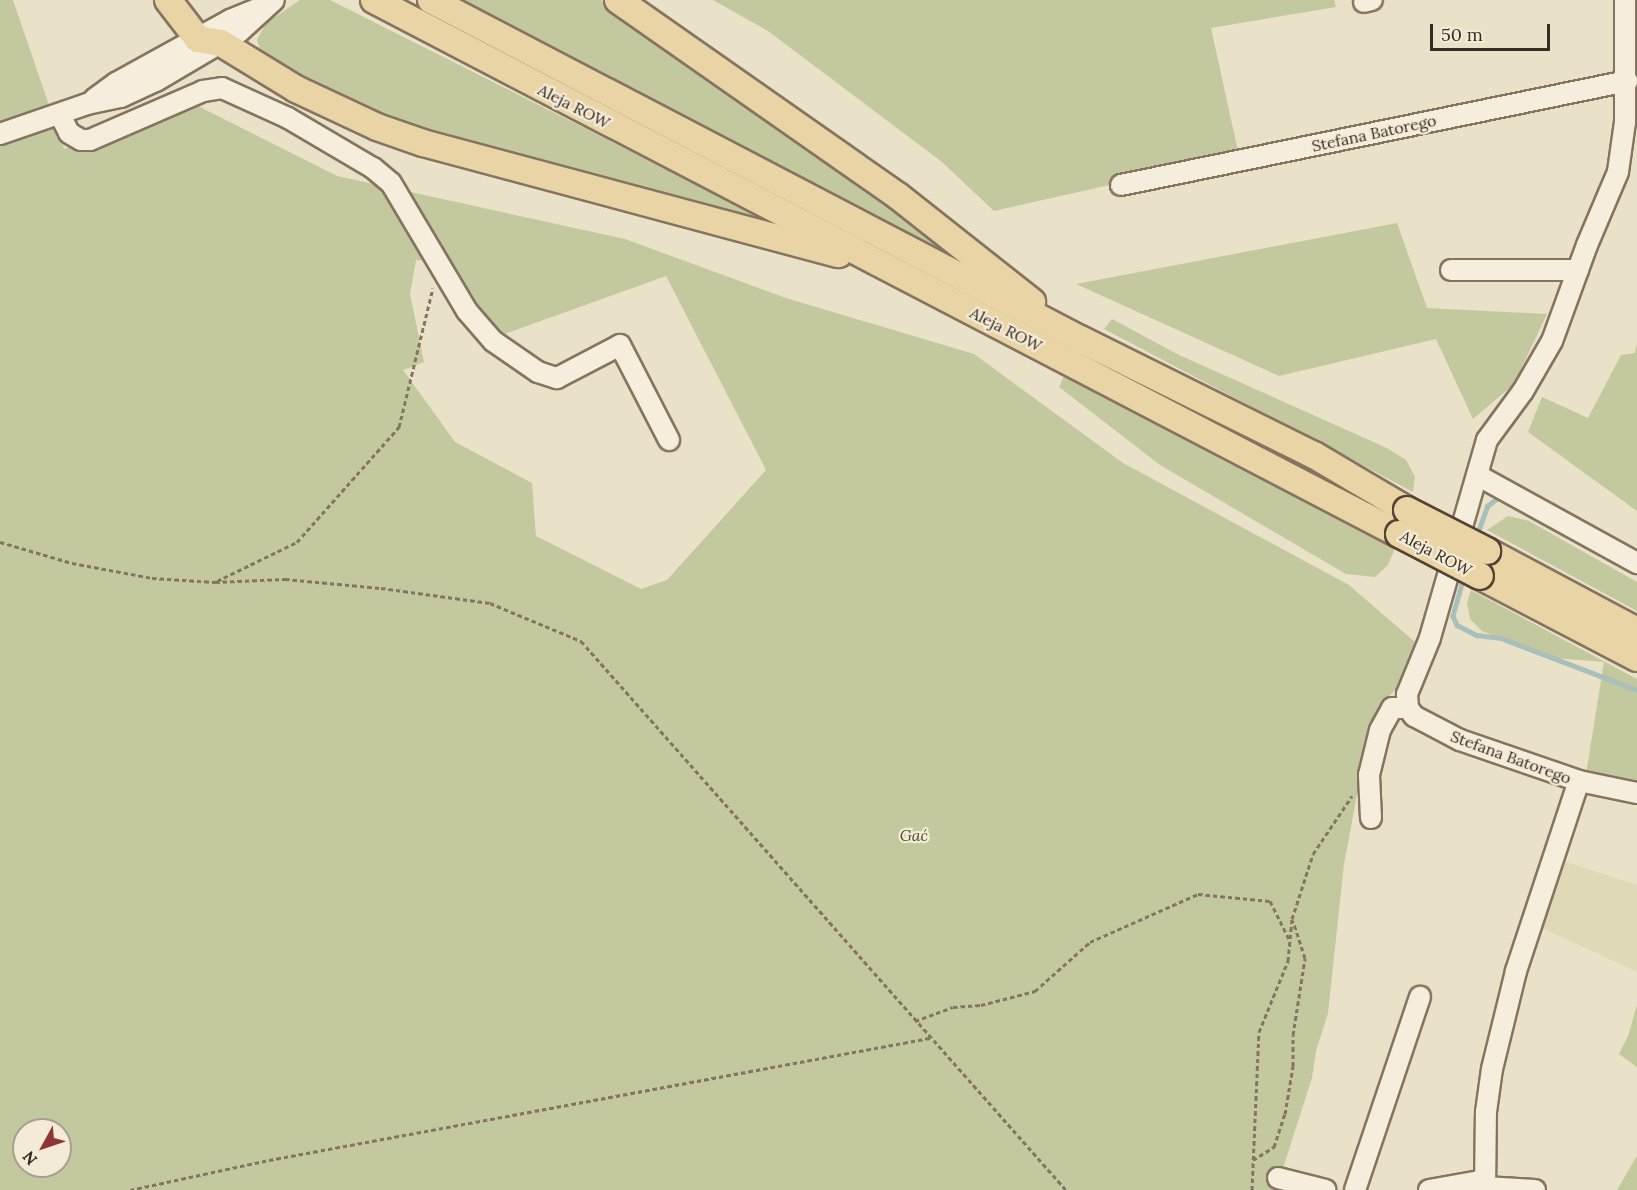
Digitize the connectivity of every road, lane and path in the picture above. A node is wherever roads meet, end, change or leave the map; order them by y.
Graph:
1 (168, 0) edge
2 (374, 0) edge
3 (431, 0) edge
4 (618, 0) edge
5 (1625, 0) edge
6 (269, 3) edge
7 (210, 41) junction
8 (1627, 81) junction
9 (60, 115) junction
10 (0, 134) edge
11 (1121, 185) dead end
12 (437, 261) junction
13 (882, 266) junction
14 (1451, 270) dead end
15 (1578, 270) junction
16 (1080, 339) junction
17 (669, 440) dead end
18 (1477, 475) junction
19 (1403, 522) junction
20 (0, 542) edge
21 (1637, 563) edge
22 (215, 582) junction
23 (1637, 631) edge
24 (1637, 658) edge
25 (1408, 708) junction
26 (1369, 775) junction
27 (1579, 781) junction
28 (1637, 793) edge
29 (1371, 818) dead end
30 (1292, 919) junction
31 (1290, 941) junction
32 (1420, 997) dead end
33 (915, 1021) junction
34 (930, 1038) junction
35 (1253, 1160) junction
36 (1278, 1178) dead end
37 (1485, 1186) edge
38 (130, 1190) edge
39 (1066, 1190) edge
40 (1252, 1190) edge
41 (1326, 1190) edge
42 (1355, 1190) edge
43 (1429, 1190) edge
44 (1535, 1190) edge

1 - 7 main road
2 - 13 main road, Aleja ROW
3 - 16 main road, Aleja ROW
4 - 16 main road
5 - 8 street
6 - 7 street
7 - 9 street
7 - 13 main road
8 - 11 street, Stefana Batorego
8 - 15 street
9 - 10 street
9 - 12 street
12 - 17 street
12 - 22 path
13 - 19 main road, Aleja ROW
14 - 15 street
15 - 18 street
16 - 19 main road, Aleja ROW
18 - 21 street
18 - 25 street
19 - 23 main road, Aleja ROW, bridge
19 - 24 main road, Aleja ROW, bridge
20 - 22 path
22 - 33 path
25 - 26 street
25 - 27 street, Stefana Batorego
26 - 29 street
26 - 30 path
27 - 28 street, Stefana Batorego
27 - 37 street, Stefana Batorego
30 - 31 path
30 - 35 path
31 - 33 path
31 - 35 path
32 - 42 street
33 - 34 path
34 - 38 path
34 - 39 path
35 - 40 path
36 - 41 street
37 - 43 street
37 - 44 street

